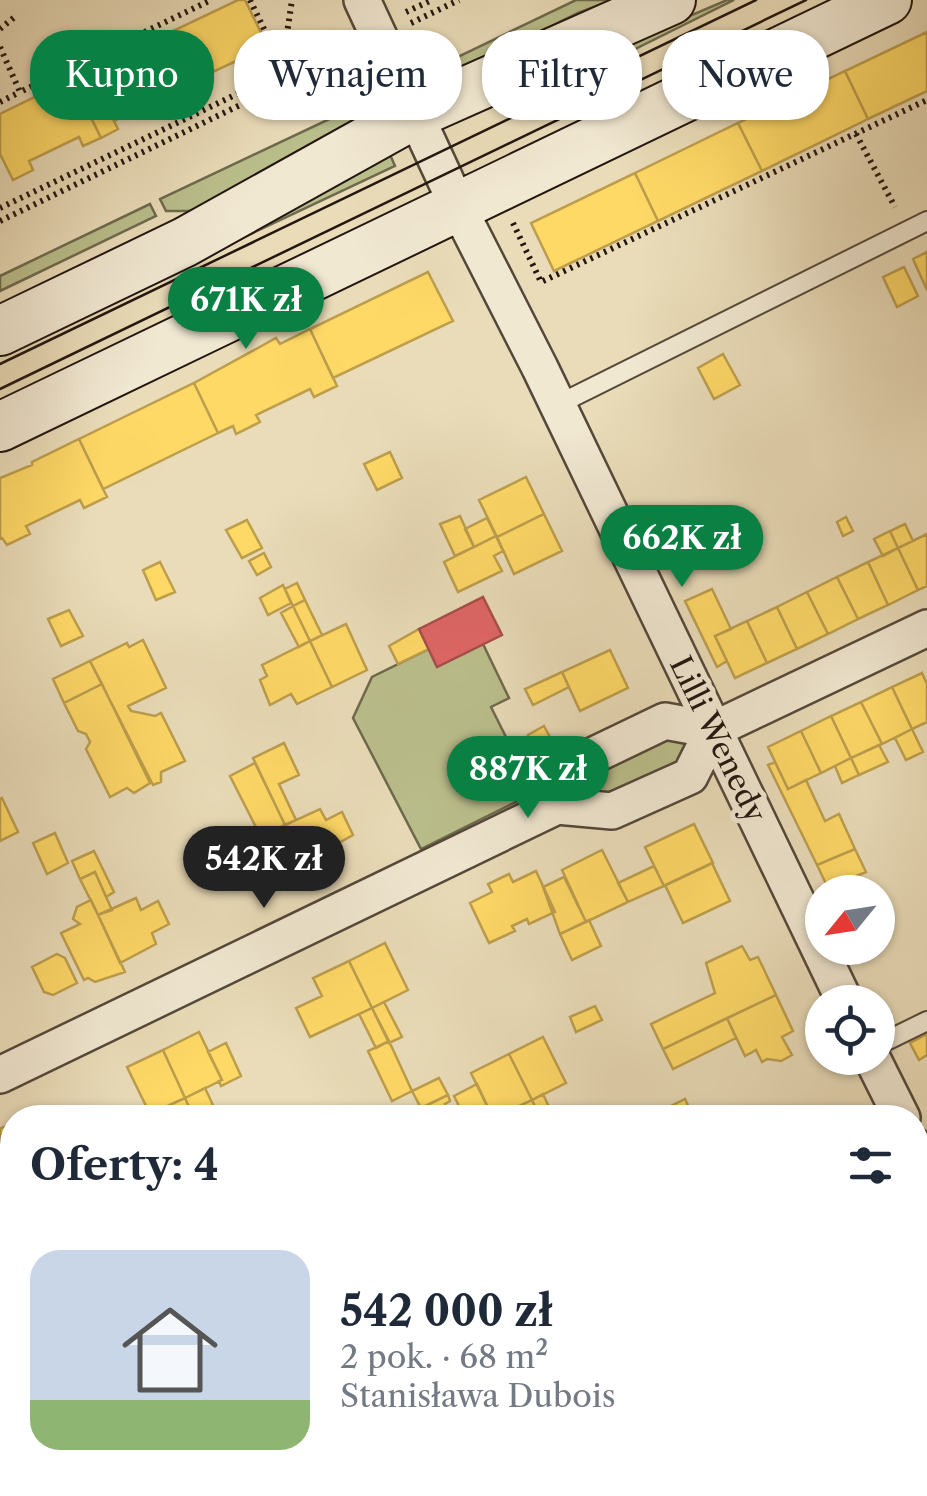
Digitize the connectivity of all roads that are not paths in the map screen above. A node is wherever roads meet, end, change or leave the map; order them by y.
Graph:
1 (671, 0) edge
2 (886, 0) edge
3 (462, 93) edge
4 (404, 120) edge
5 (418, 120) edge
6 (458, 207) junction
7 (927, 221) edge
8 (0, 332) edge
9 (557, 405) junction
10 (0, 427) edge
11 (927, 628) edge
12 (713, 730) junction
13 (556, 806) junction
14 (838, 985) edge
15 (927, 1021) edge
16 (895, 1037) edge
17 (0, 1075) edge
18 (880, 1075) edge
19 (896, 1105) edge

1 - 3 main road
2 - 6 main road
4 - 8 main road
5 - 6 street, Lilli Wenedy
6 - 9 street, Lilli Wenedy
6 - 10 main road
7 - 9 lane
9 - 12 street, Lilli Wenedy
11 - 12 street
12 - 13 street
12 - 13 street
12 - 14 street, Lilli Wenedy
13 - 17 street
15 - 16 lane
18 - 19 street

